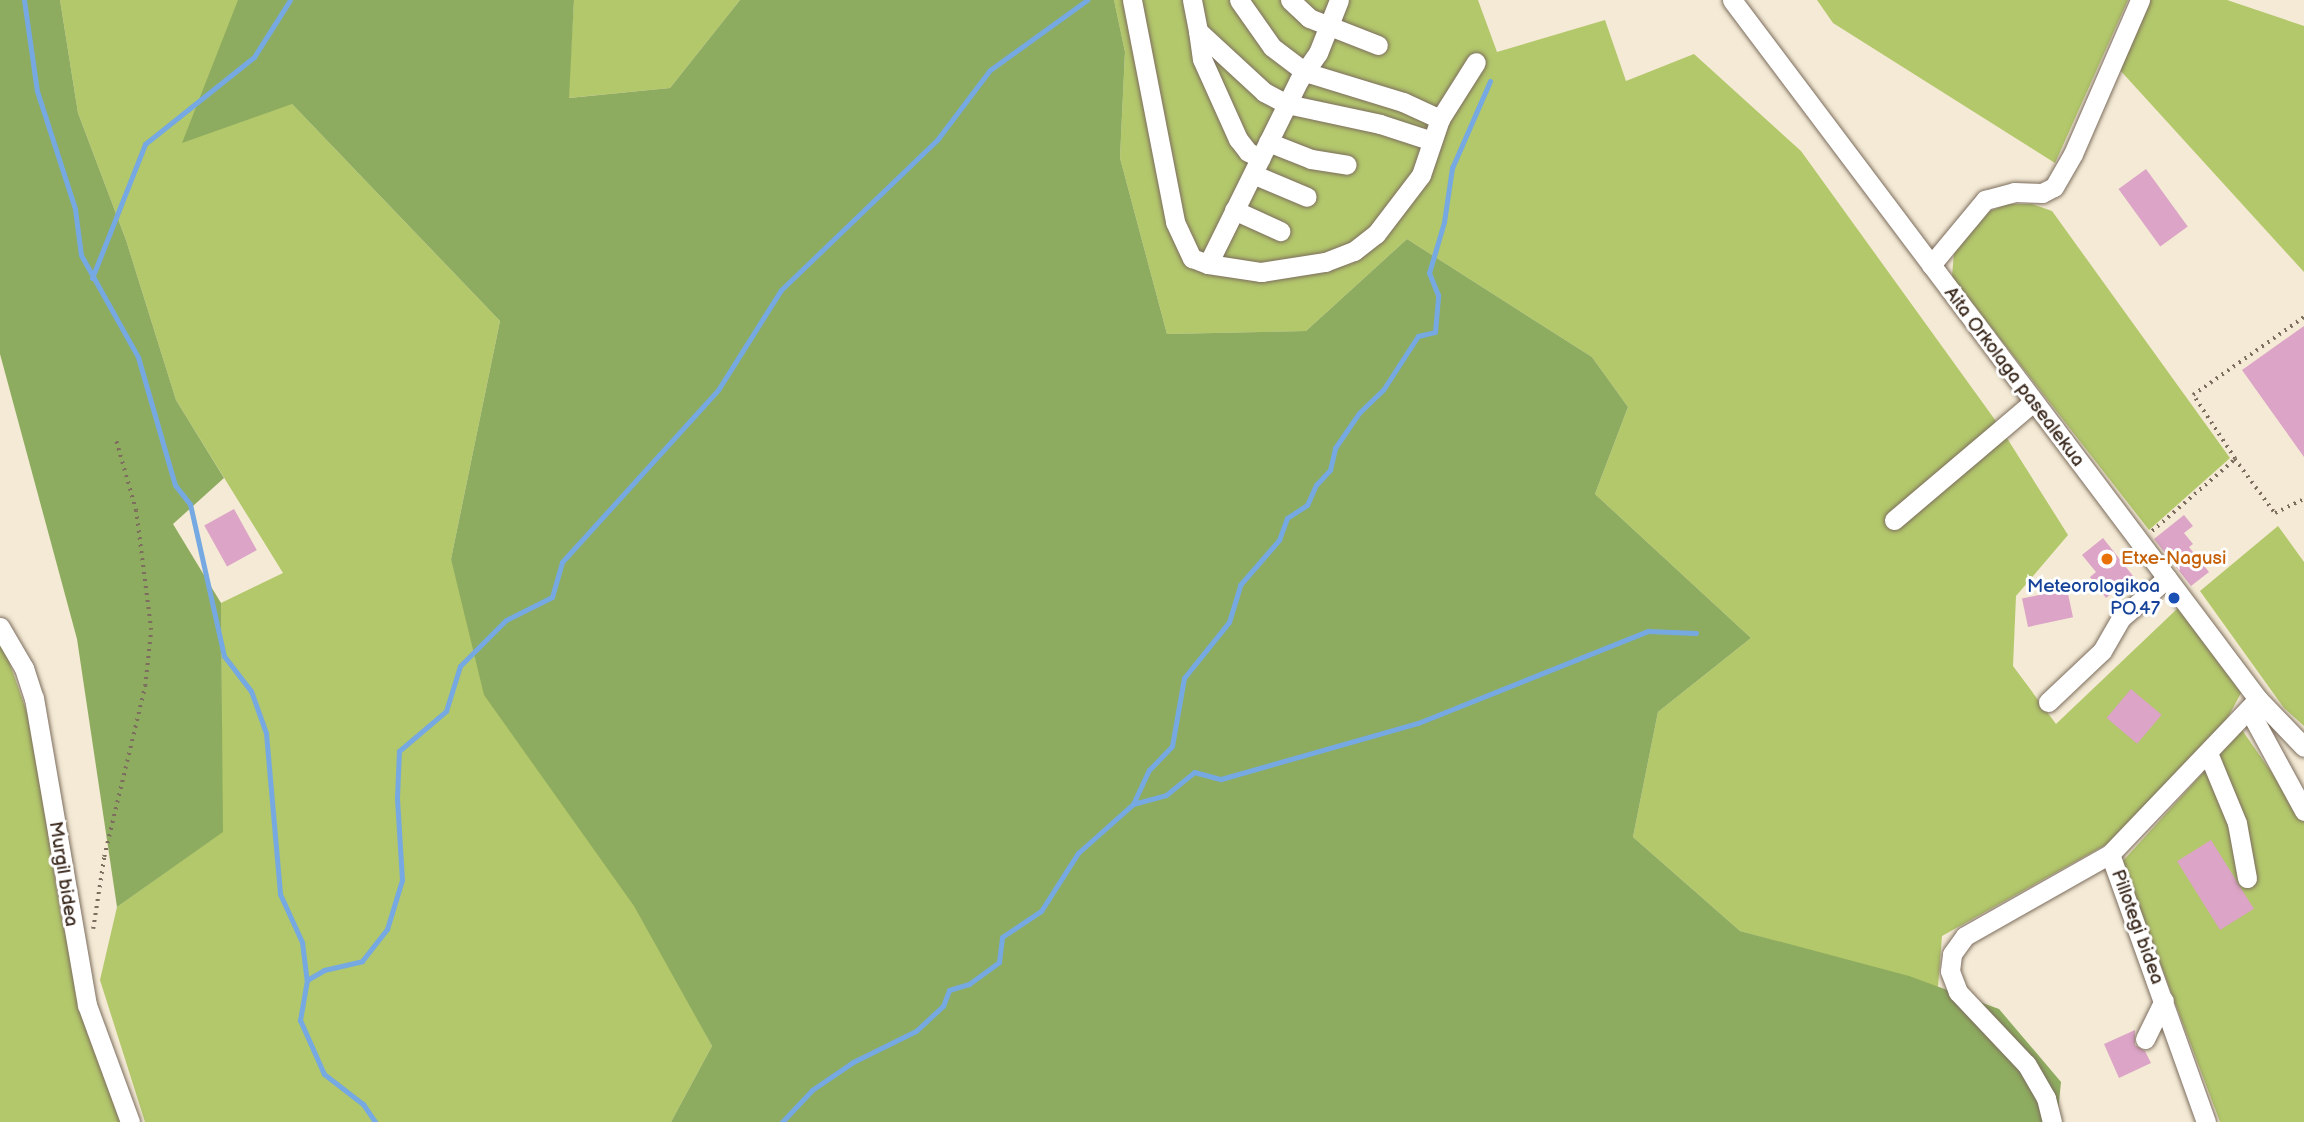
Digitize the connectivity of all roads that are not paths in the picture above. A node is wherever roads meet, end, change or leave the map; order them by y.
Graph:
1 (1132, 0) edge
2 (1192, 0) edge
3 (1239, 0) edge
4 (1290, 0) edge
5 (1339, 0) edge
6 (1732, 0) edge
7 (2140, 0) edge
8 (1327, 25) junction
9 (1198, 31) junction
10 (1378, 45) dead end
11 (1476, 62) dead end
12 (1305, 72) junction
13 (1287, 104) junction
14 (1440, 120) junction
15 (1432, 141) junction
16 (1261, 158) junction
17 (1348, 165) dead end
18 (1307, 197) dead end
19 (1234, 210) junction
20 (1280, 232) dead end
21 (1208, 264) junction
22 (1931, 265) junction
23 (2033, 402) junction
24 (1894, 520) dead end
25 (2167, 578) junction
26 (0, 627) edge
27 (2048, 702) dead end
28 (2254, 704) junction
29 (2304, 747) edge
30 (2208, 753) junction
31 (2304, 811) edge
32 (2110, 854) junction
33 (2247, 878) dead end
34 (2164, 1000) junction
35 (2145, 1039) dead end
36 (130, 1122) edge
37 (2052, 1122) edge
38 (2207, 1122) edge

1 - 21 street
2 - 9 street
3 - 12 street
4 - 8 street
5 - 8 street
6 - 22 street, Aita Orkolaga pasealekua
7 - 22 street
8 - 10 street
8 - 12 street
9 - 13 street
9 - 16 street
11 - 14 street
12 - 13 street
12 - 14 street
13 - 15 street
13 - 16 street
14 - 15 street
15 - 21 street
16 - 17 street
16 - 18 street
16 - 19 street
19 - 20 street
19 - 21 street
22 - 23 street, Aita Orkolaga pasealekua
23 - 24 street
23 - 25 street, Aita Orkolaga pasealekua
25 - 27 street
25 - 28 street, Aita Orkolaga pasealekua
26 - 36 street, Murgil bidea
28 - 29 street, Aita Orkolaga pasealekua
28 - 30 street, Pillotegi bidea
28 - 31 street
30 - 32 street, Pillotegi bidea
30 - 33 street
32 - 34 street, Pillotegi bidea
32 - 37 street
34 - 35 street
34 - 38 street, Pillotegi bidea

